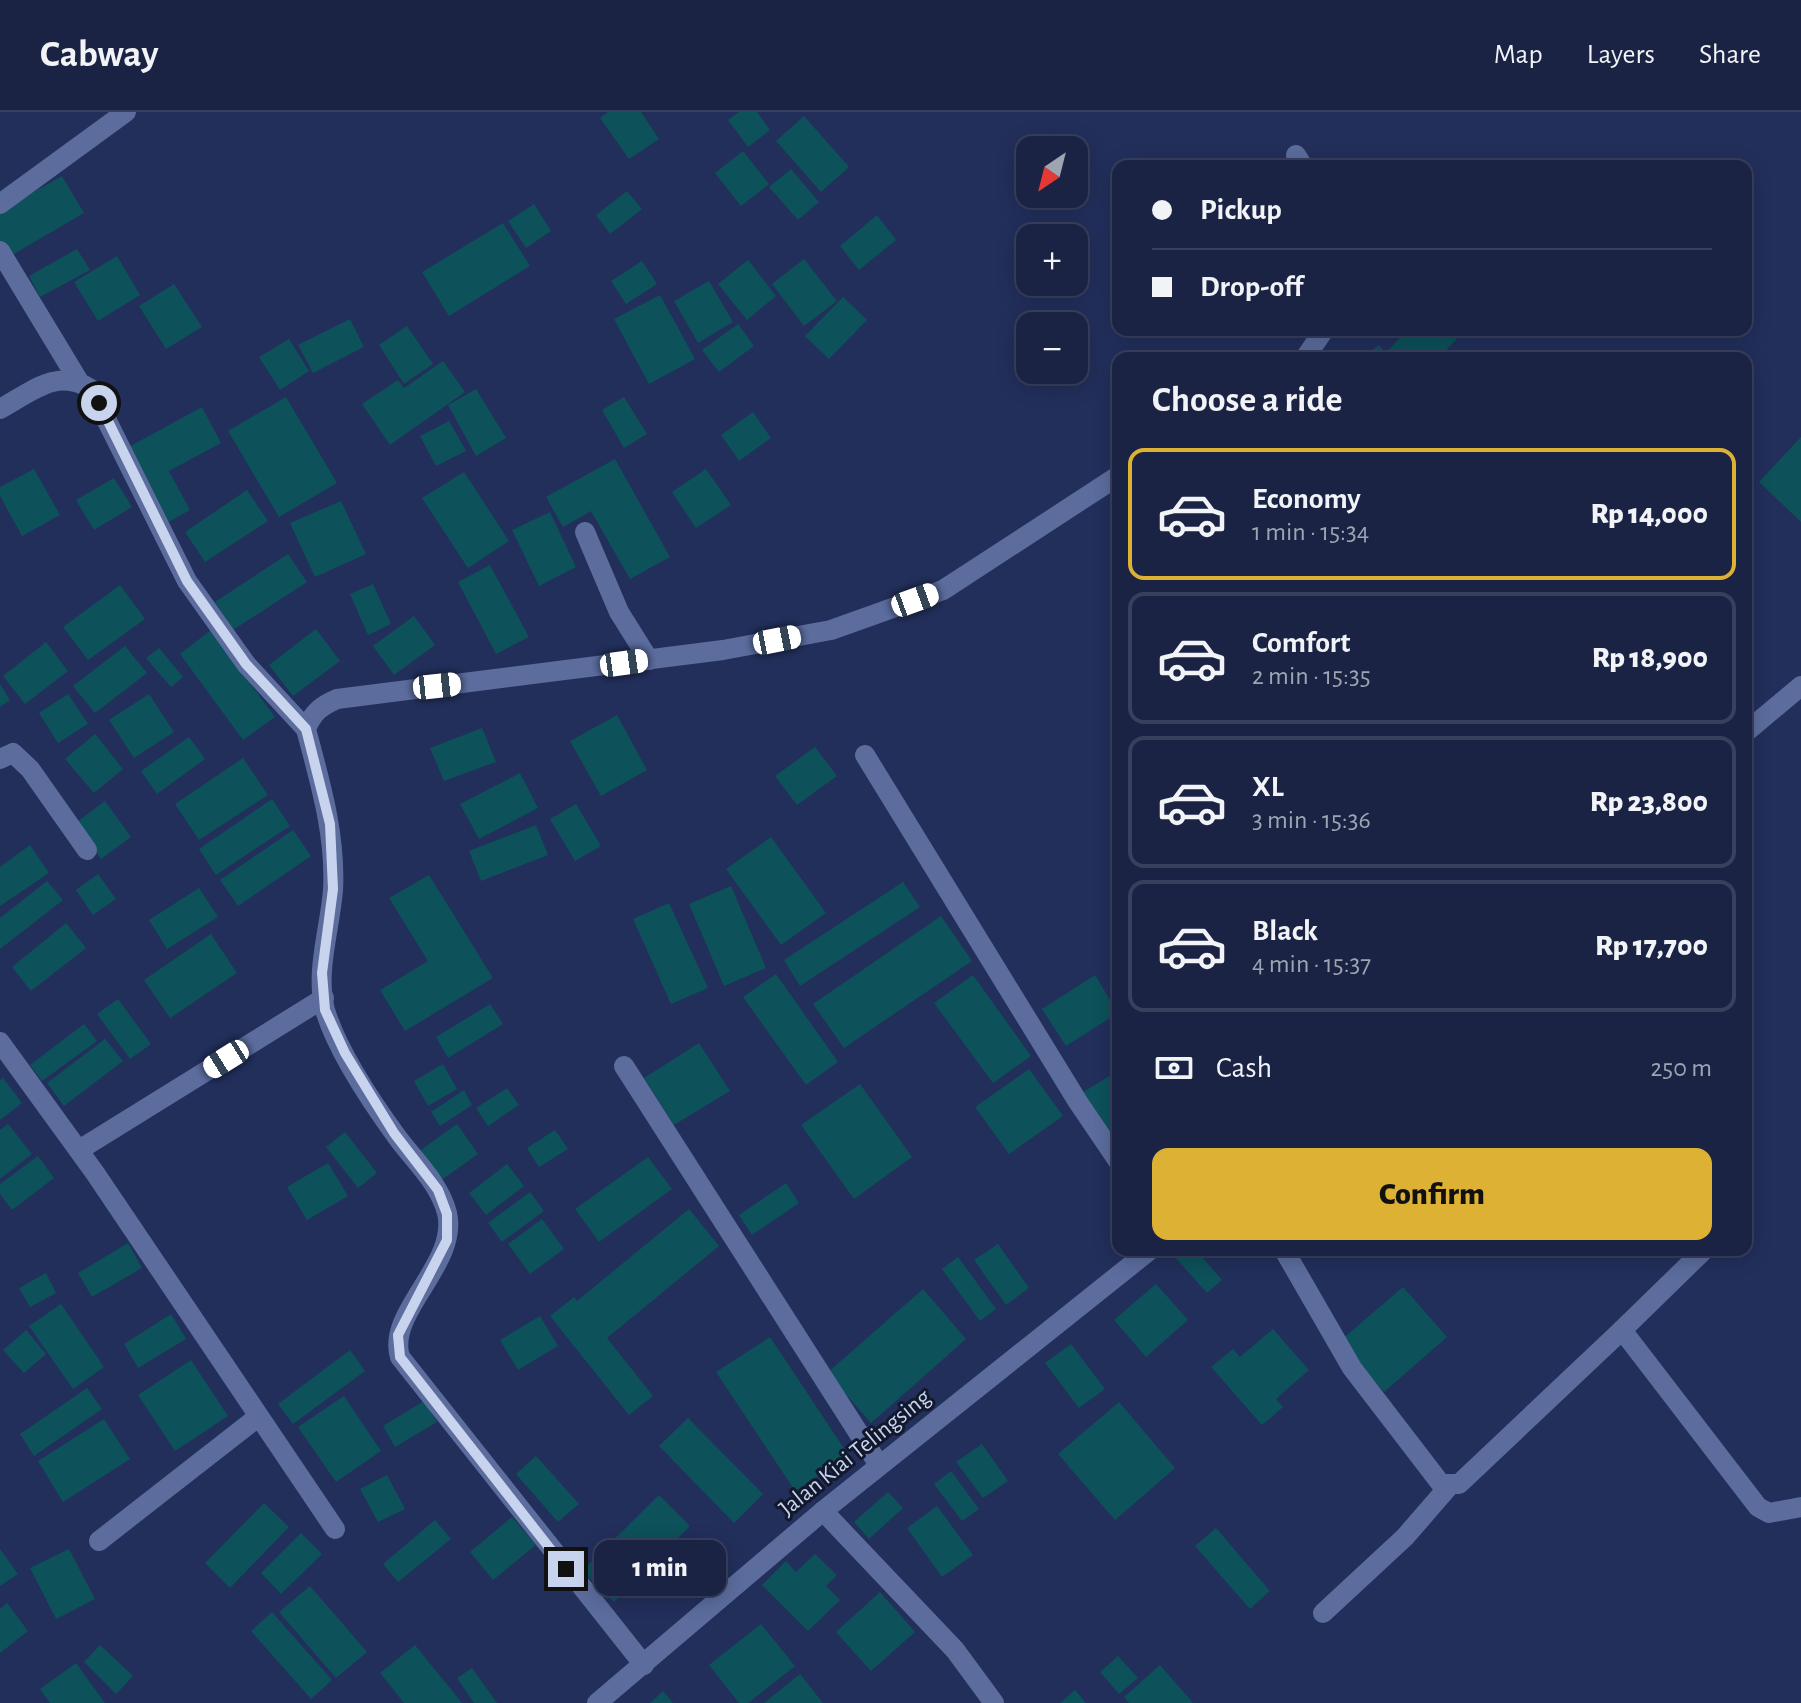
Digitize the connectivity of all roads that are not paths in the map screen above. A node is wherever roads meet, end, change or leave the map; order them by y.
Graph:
1 (126, 112) edge
2 (0, 204) edge
3 (0, 251) edge
4 (78, 380) junction
5 (0, 409) edge
6 (1112, 480) edge
7 (585, 532) dead end
8 (649, 660) junction
9 (1801, 686) edge
10 (1752, 727) edge
11 (306, 729) junction
12 (865, 755) dead end
13 (0, 759) edge
14 (87, 850) dead end
15 (324, 998) junction
16 (3, 1054) edge
17 (624, 1066) dead end
18 (79, 1150) junction
19 (1112, 1152) edge
20 (1142, 1256) edge
21 (1287, 1256) edge
22 (1698, 1256) edge
23 (1622, 1330) junction
24 (258, 1417) junction
25 (879, 1465) junction
26 (1450, 1485) junction
27 (1801, 1507) edge
28 (823, 1511) junction
29 (335, 1529) dead end
30 (99, 1541) dead end
31 (1323, 1613) dead end
32 (644, 1665) junction
33 (597, 1703) edge
34 (994, 1703) edge

1 - 2 street
3 - 4 street
4 - 5 street
4 - 11 street
6 - 8 street
7 - 8 street
8 - 11 street
9 - 10 street
11 - 15 street
12 - 19 street
13 - 14 street
15 - 18 street
15 - 32 street
16 - 18 street
17 - 25 street
18 - 24 street
20 - 25 street, Jalan Kiai Telingsing
21 - 26 street
22 - 23 street
23 - 26 street
23 - 27 street
24 - 29 street
24 - 30 street
25 - 28 street, Jalan Kiai Telingsing
26 - 31 street
28 - 32 street, Jalan Kiai Telingsing
28 - 34 street
32 - 33 street, Jalan Kiai Telingsing

